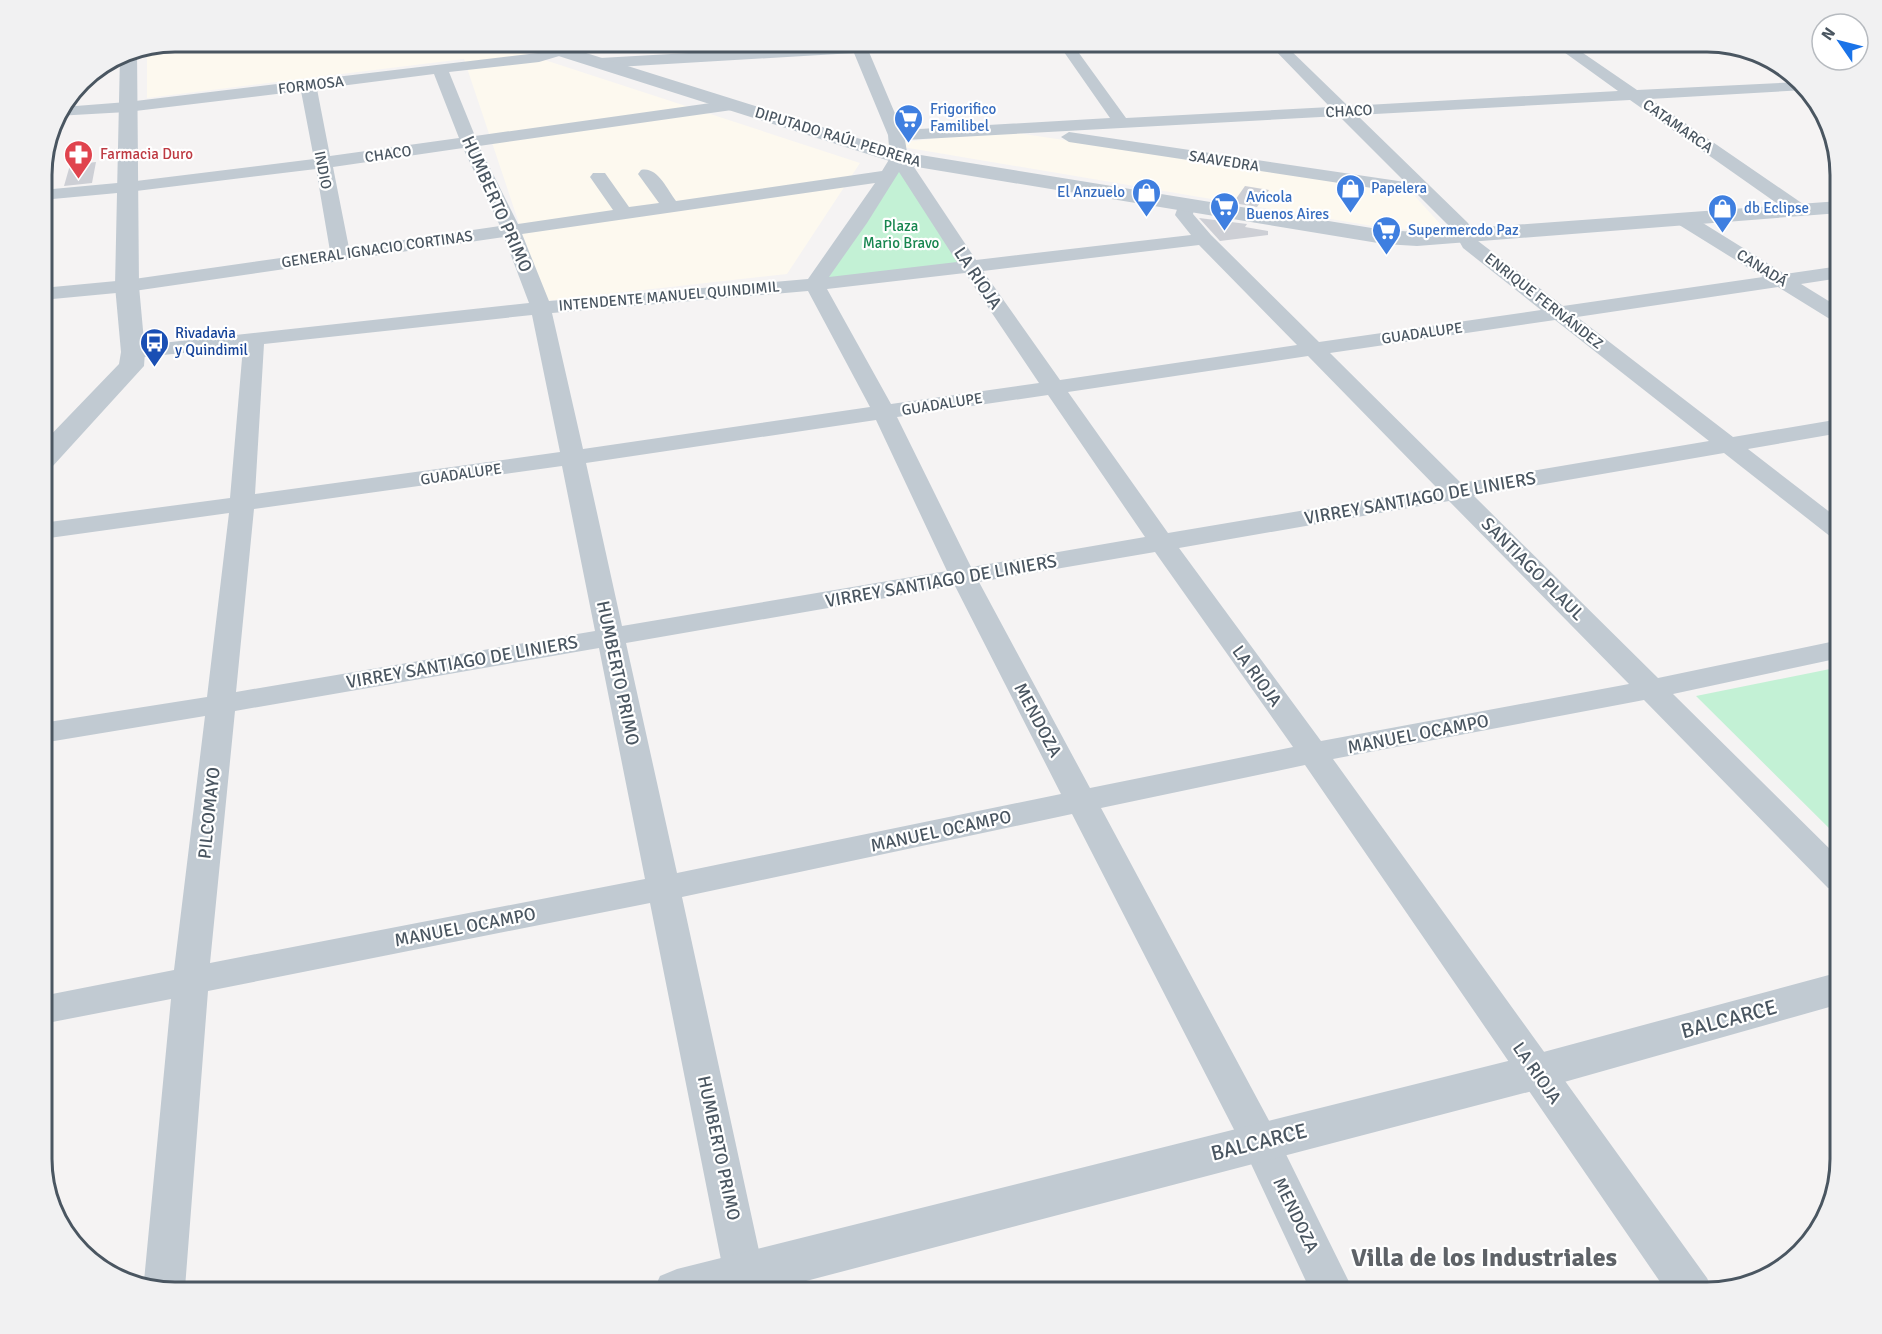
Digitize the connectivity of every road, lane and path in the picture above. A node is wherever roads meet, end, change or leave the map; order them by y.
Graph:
1 (557, 52) edge
2 (564, 52) edge
3 (658, 52) edge
4 (760, 52) edge
5 (860, 52) edge
6 (1071, 52) edge
7 (1284, 52) edge
8 (1572, 52) edge
9 (663, 59) junction
10 (129, 62) edge
11 (600, 63) junction
12 (440, 69) junction
13 (663, 82) junction
14 (308, 85) junction
15 (1792, 87) edge
16 (1635, 95) junction
17 (732, 105) junction
18 (127, 106) junction
19 (71, 111) edge
20 (1344, 112) junction
21 (1122, 123) junction
22 (1027, 128) junction
23 (469, 142) junction
24 (895, 156) junction
25 (321, 163) junction
26 (648, 174) dead end
27 (599, 177) dead end
28 (128, 187) junction
29 (1423, 190) junction
30 (53, 194) edge
31 (1186, 205) junction
32 (671, 206) junction
33 (1830, 208) edge
34 (1799, 210) junction
35 (624, 213) junction
36 (1683, 219) junction
37 (511, 229) junction
38 (1466, 236) junction
39 (1204, 239) junction
40 (341, 255) junction
41 (971, 268) junction
42 (1830, 274) edge
43 (1781, 281) junction
44 (814, 284) junction
45 (127, 286) junction
46 (53, 293) edge
47 (542, 308) junction
48 (1830, 311) edge
49 (1562, 314) junction
50 (254, 339) junction
51 (1313, 348) junction
52 (133, 352) junction
53 (1052, 387) junction
54 (884, 413) junction
55 (1830, 428) edge
56 (1726, 445) junction
57 (53, 449) edge
58 (572, 458) junction
59 (1456, 492) junction
60 (242, 505) junction
61 (1830, 524) edge
62 (53, 530) edge
63 (1162, 543) junction
64 (963, 577) junction
65 (611, 636) junction
66 (1830, 651) edge
67 (1652, 689) junction
68 (222, 704) junction
69 (53, 731) edge
70 (1313, 753) junction
71 (1081, 802) junction
72 (1830, 869) edge
73 (664, 888) junction
74 (191, 980) junction
75 (1830, 991) edge
76 (53, 1008) edge
77 (1536, 1072) junction
78 (1260, 1142) junction
79 (165, 1281) edge
80 (747, 1282) edge
81 (751, 1282) edge
82 (1328, 1282) edge
83 (1685, 1282) edge

1 - 12 street, FORMOSA
2 - 11 street, DIPUTADO RAÚL PEDRERA
3 - 9 street
4 - 9 street
5 - 24 street, LA RIOJA
6 - 21 street
7 - 20 street, ENRIQUE FERNÁNDEZ
8 - 16 street, CATAMARCA
9 - 11 street
9 - 13 street
10 - 18 street
11 - 13 street, DIPUTADO RAÚL PEDRERA
12 - 14 street, FORMOSA
12 - 23 street, HUMBERTO PRIMO
13 - 17 street, DIPUTADO RAÚL PEDRERA
14 - 18 street, FORMOSA
14 - 25 street, INDIO
15 - 16 street, CHACO
16 - 20 street, CHACO
16 - 34 street, CATAMARCA
17 - 23 street, CHACO
17 - 24 street, DIPUTADO RAÚL PEDRERA
18 - 19 street, FORMOSA
18 - 28 street
20 - 21 street, CHACO
20 - 29 street, ENRIQUE FERNÁNDEZ
21 - 22 street, CHACO
22 - 24 street, CHACO
22 - 29 street, SAAVEDRA
23 - 25 street, CHACO
23 - 37 street, HUMBERTO PRIMO
24 - 31 street, DIPUTADO RAÚL PEDRERA
24 - 32 street, GENERAL IGNACIO CORTINAS
24 - 41 street, LA RIOJA
24 - 44 street
25 - 28 street, CHACO
25 - 40 street, INDIO
26 - 32 street
27 - 35 street
28 - 30 street, CHACO
28 - 45 street
29 - 38 street, ENRIQUE FERNÁNDEZ
31 - 38 street, DIPUTADO RAÚL PEDRERA
31 - 39 street, SANTIAGO PLAUL
32 - 35 street, GENERAL IGNACIO CORTINAS
33 - 34 street, DIPUTADO RAÚL PEDRERA
34 - 36 street, DIPUTADO RAÚL PEDRERA
35 - 37 street, GENERAL IGNACIO CORTINAS
36 - 38 street, DIPUTADO RAÚL PEDRERA
36 - 43 street, CANADÁ
37 - 40 street, GENERAL IGNACIO CORTINAS
37 - 47 street, HUMBERTO PRIMO
38 - 49 street, ENRIQUE FERNÁNDEZ
39 - 41 street, INTENDENTE MANUEL QUINDIMIL
39 - 51 street, SANTIAGO PLAUL
40 - 45 street, GENERAL IGNACIO CORTINAS
41 - 44 street, INTENDENTE MANUEL QUINDIMIL
41 - 53 street, LA RIOJA
42 - 43 street, GUADALUPE
43 - 48 street, CANADÁ
43 - 49 street, GUADALUPE
44 - 47 street, INTENDENTE MANUEL QUINDIMIL
44 - 54 street, MENDOZA
45 - 46 street, GENERAL IGNACIO CORTINAS
45 - 52 street
47 - 50 street, INTENDENTE MANUEL QUINDIMIL
47 - 58 street, HUMBERTO PRIMO
49 - 51 street, GUADALUPE
49 - 56 street, ENRIQUE FERNÁNDEZ
50 - 52 street, INTENDENTE MANUEL QUINDIMIL
50 - 60 street, PILCOMAYO
51 - 53 street, GUADALUPE
51 - 59 street, SANTIAGO PLAUL
52 - 57 street
53 - 54 street, GUADALUPE
53 - 63 street, LA RIOJA
54 - 58 street, GUADALUPE
54 - 64 street, MENDOZA
55 - 56 street, VIRREY SANTIAGO DE LINIERS
56 - 59 street, VIRREY SANTIAGO DE LINIERS
56 - 61 street, ENRIQUE FERNÁNDEZ
58 - 60 street, GUADALUPE
58 - 65 street, HUMBERTO PRIMO
59 - 63 street, VIRREY SANTIAGO DE LINIERS
59 - 67 street, SANTIAGO PLAUL
60 - 62 street, GUADALUPE
60 - 68 street, PILCOMAYO
63 - 64 street, VIRREY SANTIAGO DE LINIERS
63 - 70 street, LA RIOJA
64 - 65 street, VIRREY SANTIAGO DE LINIERS
64 - 71 street, MENDOZA
65 - 68 street, VIRREY SANTIAGO DE LINIERS
65 - 73 street, HUMBERTO PRIMO
66 - 67 street, MANUEL OCAMPO
67 - 70 street, MANUEL OCAMPO
67 - 72 street, SANTIAGO PLAUL
68 - 69 street, VIRREY SANTIAGO DE LINIERS
68 - 74 street, PILCOMAYO
70 - 71 street, MANUEL OCAMPO
70 - 77 street, LA RIOJA
71 - 73 street, MANUEL OCAMPO
71 - 78 street, MENDOZA
73 - 74 street, MANUEL OCAMPO
73 - 80 street, HUMBERTO PRIMO
74 - 76 street, MANUEL OCAMPO
74 - 79 street, PILCOMAYO
75 - 77 street, BALCARCE
77 - 78 street, BALCARCE
77 - 83 street, LA RIOJA
78 - 81 street, BALCARCE
78 - 82 street, MENDOZA

